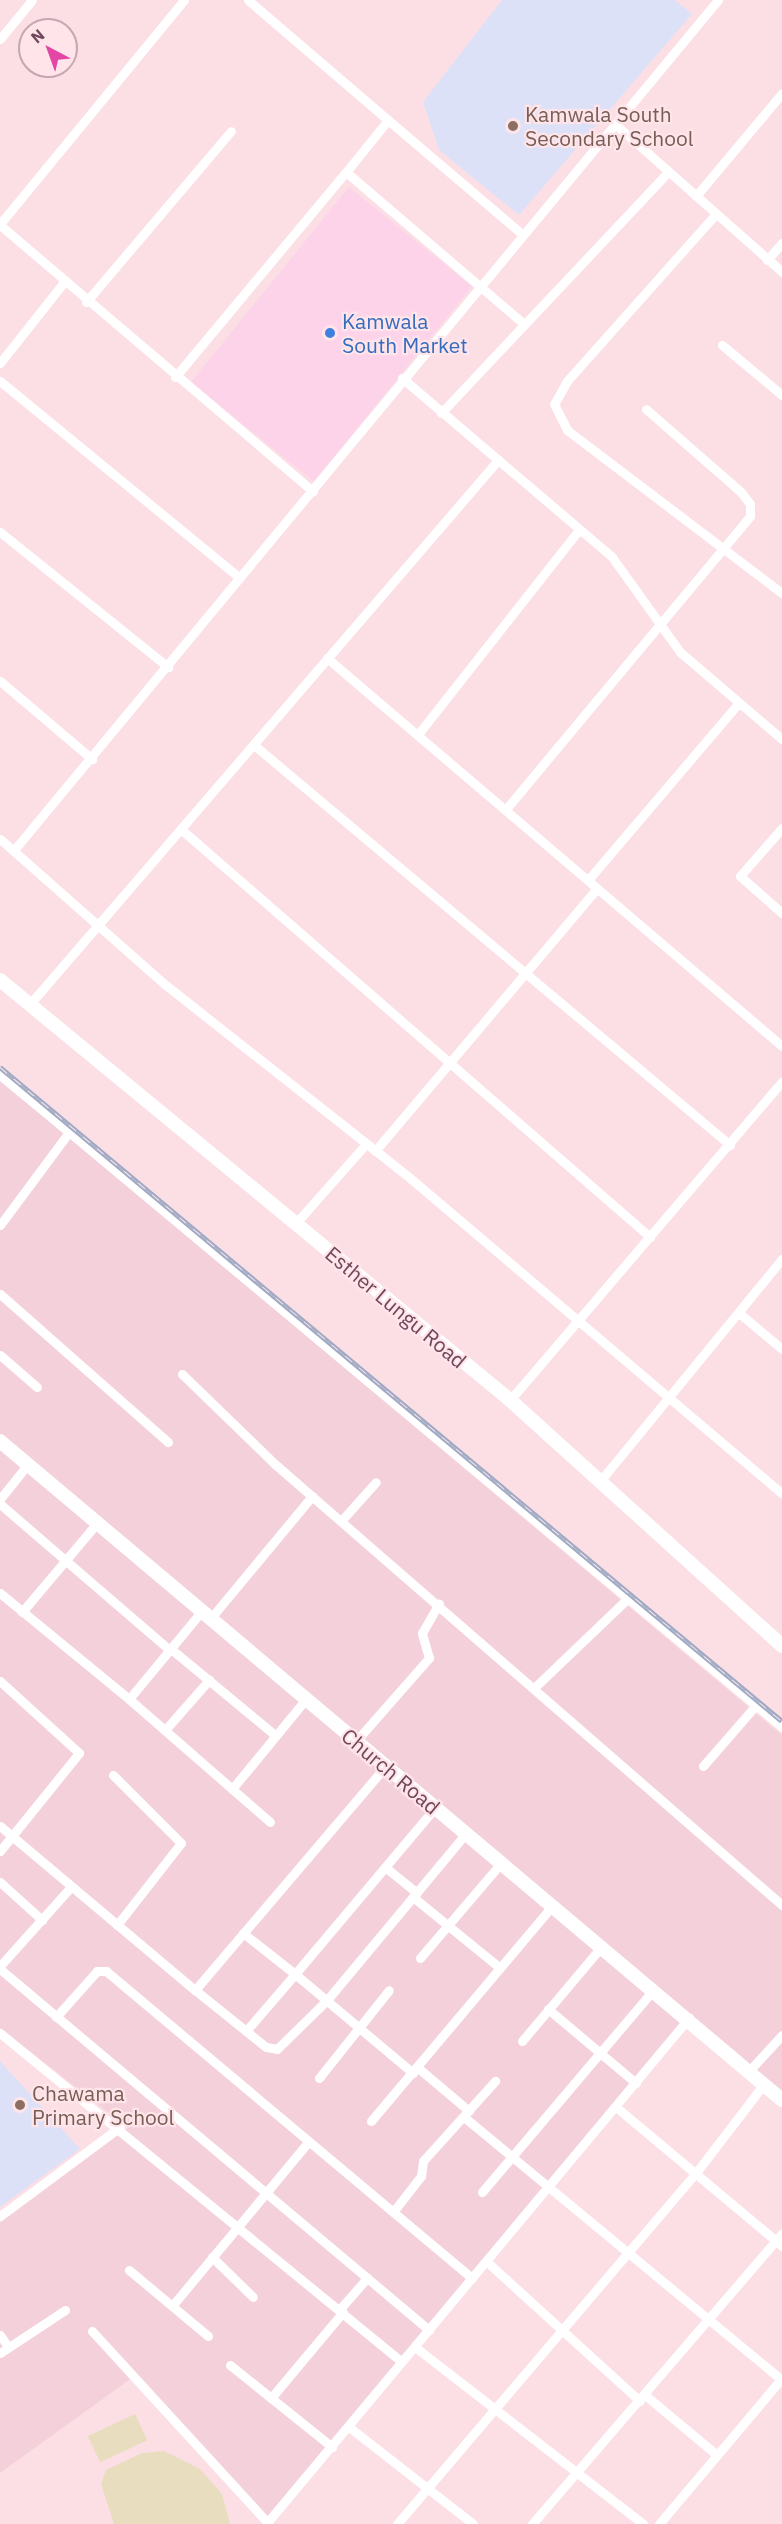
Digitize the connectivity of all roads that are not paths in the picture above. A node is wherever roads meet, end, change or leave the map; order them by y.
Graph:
1 (32, 0) edge
2 (184, 0) edge
3 (248, 0) edge
4 (718, 0) edge
5 (0, 39) edge
6 (782, 93) edge
7 (388, 120) junction
8 (615, 124) junction
9 (231, 131) dead end
10 (346, 172) junction
11 (668, 172) junction
12 (696, 196) junction
13 (714, 216) junction
14 (0, 224) edge
15 (522, 234) junction
16 (782, 243) edge
17 (767, 260) junction
18 (782, 272) edge
19 (64, 282) junction
20 (477, 287) junction
21 (86, 302) junction
22 (524, 324) junction
23 (722, 345) dead end
24 (0, 363) edge
25 (176, 377) junction
26 (402, 378) junction
27 (0, 381) edge
28 (782, 395) edge
29 (646, 409) dead end
30 (441, 412) junction
31 (498, 460) junction
32 (314, 491) junction
33 (579, 530) junction
34 (0, 532) edge
35 (724, 553) junction
36 (240, 578) junction
37 (782, 593) edge
38 (657, 624) junction
39 (327, 658) junction
40 (168, 667) junction
41 (0, 681) edge
42 (738, 704) junction
43 (419, 733) junction
44 (782, 739) edge
45 (254, 745) junction
46 (92, 759) junction
47 (506, 809) junction
48 (782, 828) edge
49 (183, 831) junction
50 (0, 838) edge
51 (14, 850) junction
52 (588, 880) junction
53 (597, 888) junction
54 (782, 913) edge
55 (98, 922) junction
56 (528, 972) junction
57 (0, 980) edge
58 (30, 1004) junction
59 (782, 1046) edge
60 (449, 1064) junction
61 (0, 1075) edge
62 (782, 1081) edge
63 (69, 1132) junction
64 (365, 1145) junction
65 (730, 1145) junction
66 (375, 1151) junction
67 (296, 1223) junction
68 (0, 1225) edge
69 (651, 1237) junction
70 (782, 1259) edge
71 (0, 1294) edge
72 (739, 1313) junction
73 (576, 1323) junction
74 (782, 1349) edge
75 (0, 1355) edge
76 (182, 1374) dead end
77 (37, 1387) dead end
78 (510, 1400) junction
79 (667, 1400) junction
80 (0, 1441) edge
81 (168, 1442) dead end
82 (28, 1464) junction
83 (601, 1480) junction
84 (376, 1482) dead end
85 (782, 1494) edge
86 (312, 1496) junction
87 (0, 1502) edge
88 (341, 1521) junction
89 (97, 1523) junction
90 (65, 1560) junction
91 (0, 1593) edge
92 (628, 1598) junction
93 (439, 1604) junction
94 (22, 1612) junction
95 (205, 1616) junction
96 (782, 1646) edge
97 (170, 1649) junction
98 (209, 1680) junction
99 (0, 1681) edge
100 (535, 1687) junction
101 (129, 1699) junction
102 (306, 1699) junction
103 (756, 1705) junction
104 (782, 1727) edge
105 (165, 1731) junction
106 (276, 1736) junction
107 (356, 1742) junction
108 (703, 1766) dead end
109 (385, 1767) junction
110 (113, 1775) dead end
111 (232, 1789) junction
112 (435, 1808) junction
113 (270, 1822) dead end
114 (0, 1826) edge
115 (466, 1833) junction
116 (12, 1836) junction
117 (0, 1851) edge
118 (502, 1862) junction
119 (385, 1867) junction
120 (0, 1882) edge
121 (71, 1887) junction
122 (415, 1895) junction
123 (553, 1905) junction
124 (782, 1905) edge
125 (42, 1920) junction
126 (117, 1925) junction
127 (448, 1925) junction
128 (243, 1933) junction
129 (602, 1946) junction
130 (420, 1958) dead end
131 (0, 1968) edge
132 (500, 1968) junction
133 (295, 1974) junction
134 (654, 1989) junction
135 (195, 1990) junction
136 (389, 1990) dead end
137 (327, 2000) junction
138 (548, 2009) junction
139 (56, 2017) junction
140 (689, 2018) junction
141 (360, 2027) junction
142 (246, 2031) junction
143 (0, 2033) edge
144 (782, 2035) edge
145 (522, 2041) dead end
146 (600, 2053) junction
147 (415, 2070) junction
148 (749, 2071) junction
149 (319, 2078) dead end
150 (495, 2081) dead end
151 (636, 2083) junction
152 (764, 2084) junction
153 (782, 2100) edge
154 (616, 2107) junction
155 (466, 2114) junction
156 (371, 2121) dead end
157 (120, 2127) junction
158 (309, 2141) junction
159 (513, 2158) junction
160 (695, 2174) junction
161 (549, 2189) junction
162 (265, 2192) junction
163 (482, 2192) dead end
164 (393, 2212) junction
165 (0, 2216) edge
166 (238, 2225) junction
167 (782, 2233) edge
168 (778, 2244) edge
169 (628, 2253) junction
170 (212, 2257) junction
171 (486, 2261) junction
172 (129, 2270) dead end
173 (367, 2278) junction
174 (472, 2278) junction
175 (253, 2296) dead end
176 (172, 2306) junction
177 (64, 2310) dead end
178 (341, 2311) junction
179 (708, 2318) junction
180 (429, 2330) junction
181 (560, 2330) junction
182 (92, 2331) dead end
183 (0, 2335) edge
184 (208, 2336) dead end
185 (415, 2347) junction
186 (4, 2350) edge
187 (402, 2362) junction
188 (230, 2365) dead end
189 (782, 2378) edge
190 (271, 2398) junction
191 (642, 2398) junction
192 (497, 2408) junction
193 (349, 2427) junction
194 (332, 2447) junction
195 (717, 2455) junction
196 (576, 2474) junction
197 (427, 2488) junction
198 (267, 2523) edge
199 (397, 2524) edge
200 (473, 2524) edge
201 (532, 2524) edge
202 (643, 2524) edge
203 (659, 2524) edge

1 - 5 street
2 - 14 street
3 - 7 street
4 - 8 street
6 - 12 street
7 - 10 street
7 - 15 street
8 - 11 street
8 - 15 street
9 - 21 street
10 - 20 street
10 - 25 street
11 - 12 street
11 - 22 street
12 - 13 street
13 - 17 street
13 - 35 street
14 - 19 street
15 - 20 street
16 - 17 street
17 - 18 street
19 - 21 street
19 - 24 street
20 - 22 street
20 - 26 street
21 - 25 street
22 - 30 street
23 - 28 street
25 - 32 street
26 - 30 street
26 - 32 street
27 - 36 street
29 - 35 street
30 - 31 street
31 - 33 street
31 - 39 street
32 - 36 street
33 - 38 street
33 - 43 street
34 - 40 street
35 - 37 street
35 - 38 street
36 - 40 street
38 - 42 street
38 - 47 street
39 - 43 street
39 - 45 street
40 - 46 street
41 - 46 street
42 - 44 street
42 - 52 street
43 - 47 street
45 - 49 street
45 - 56 street
46 - 51 street
47 - 52 street
48 - 54 street
49 - 55 street
49 - 60 street
50 - 51 street
51 - 55 street
52 - 53 street
53 - 56 street
53 - 59 street
55 - 58 street
55 - 64 street
56 - 60 street
56 - 65 street
57 - 58 street, Esther Lungu Road
58 - 67 street, Esther Lungu Road
60 - 66 street
60 - 69 street
61 - 63 street
62 - 65 street
63 - 68 street
63 - 92 street
64 - 66 street
64 - 67 street
65 - 69 street
66 - 73 street
67 - 78 street, Esther Lungu Road
69 - 73 street
70 - 72 street
71 - 81 street
72 - 74 street
72 - 79 street
73 - 78 street
73 - 79 street
75 - 77 street
76 - 86 street
78 - 83 street, Esther Lungu Road
79 - 83 street
79 - 85 street
80 - 82 street, Church Road
82 - 87 street
82 - 89 street, Church Road
83 - 96 street, Esther Lungu Road
84 - 88 street
86 - 88 street
86 - 95 street
87 - 90 street
88 - 93 street
89 - 90 street
89 - 95 street, Church Road
90 - 94 street
90 - 97 street
91 - 94 street
92 - 100 street
92 - 103 street
93 - 100 street
93 - 107 street
94 - 101 street
95 - 97 street
95 - 102 street, Church Road
97 - 98 street
97 - 101 street
98 - 105 street
98 - 106 street
99 - 116 street
100 - 124 street
101 - 105 street
102 - 106 street
102 - 107 street, Church Road
103 - 104 street
103 - 108 street
105 - 111 street
106 - 111 street
107 - 109 street, Church Road
109 - 112 street, Church Road
109 - 128 street
110 - 126 street
111 - 113 street
112 - 115 street, Church Road
112 - 119 street
114 - 116 street
115 - 118 street, Church Road
115 - 122 street
116 - 117 street
116 - 121 street
118 - 123 street, Church Road
118 - 127 street
119 - 122 street
119 - 133 street
120 - 125 street
121 - 125 street
121 - 126 street
122 - 127 street
122 - 137 street
123 - 129 street, Church Road
123 - 132 street
125 - 131 street
126 - 135 street
127 - 130 street
127 - 132 street
128 - 133 street
128 - 135 street
129 - 134 street, Church Road
129 - 138 street
131 - 139 street
132 - 147 street
133 - 137 street
133 - 142 street
134 - 140 street, Church Road
134 - 146 street
135 - 142 street
136 - 141 street
137 - 141 street
137 - 142 street
138 - 145 street
138 - 146 street
139 - 158 street
139 - 162 street
140 - 148 street, Church Road
140 - 151 street
141 - 147 street
141 - 149 street
143 - 157 street
144 - 148 street
146 - 151 street
146 - 159 street
147 - 155 street
147 - 156 street
148 - 152 street, Church Road
150 - 155 street
151 - 154 street
152 - 153 street, Church Road
152 - 160 street
154 - 160 street
154 - 161 street
155 - 159 street
155 - 164 street
157 - 165 street
157 - 166 street
158 - 162 street
158 - 164 street
159 - 161 street
159 - 163 street
160 - 168 street
160 - 169 street
161 - 169 street
161 - 171 street
162 - 166 street
162 - 173 street
164 - 174 street
166 - 170 street
166 - 178 street
167 - 168 street
168 - 179 street
169 - 179 street
169 - 181 street
170 - 175 street
170 - 176 street
171 - 174 street
171 - 181 street
172 - 176 street
173 - 178 street
173 - 180 street
174 - 180 street
176 - 184 street
177 - 186 street
178 - 187 street
178 - 190 street
179 - 189 street
179 - 191 street
180 - 185 street
181 - 191 street
181 - 192 street
182 - 198 street
183 - 186 street
185 - 187 street
185 - 192 street
187 - 193 street
188 - 190 street
189 - 195 street
190 - 194 street
191 - 195 street
191 - 196 street
192 - 196 street
192 - 197 street
193 - 194 street
193 - 197 street
194 - 198 street
195 - 203 street
196 - 201 street
196 - 202 street
197 - 199 street
197 - 200 street

